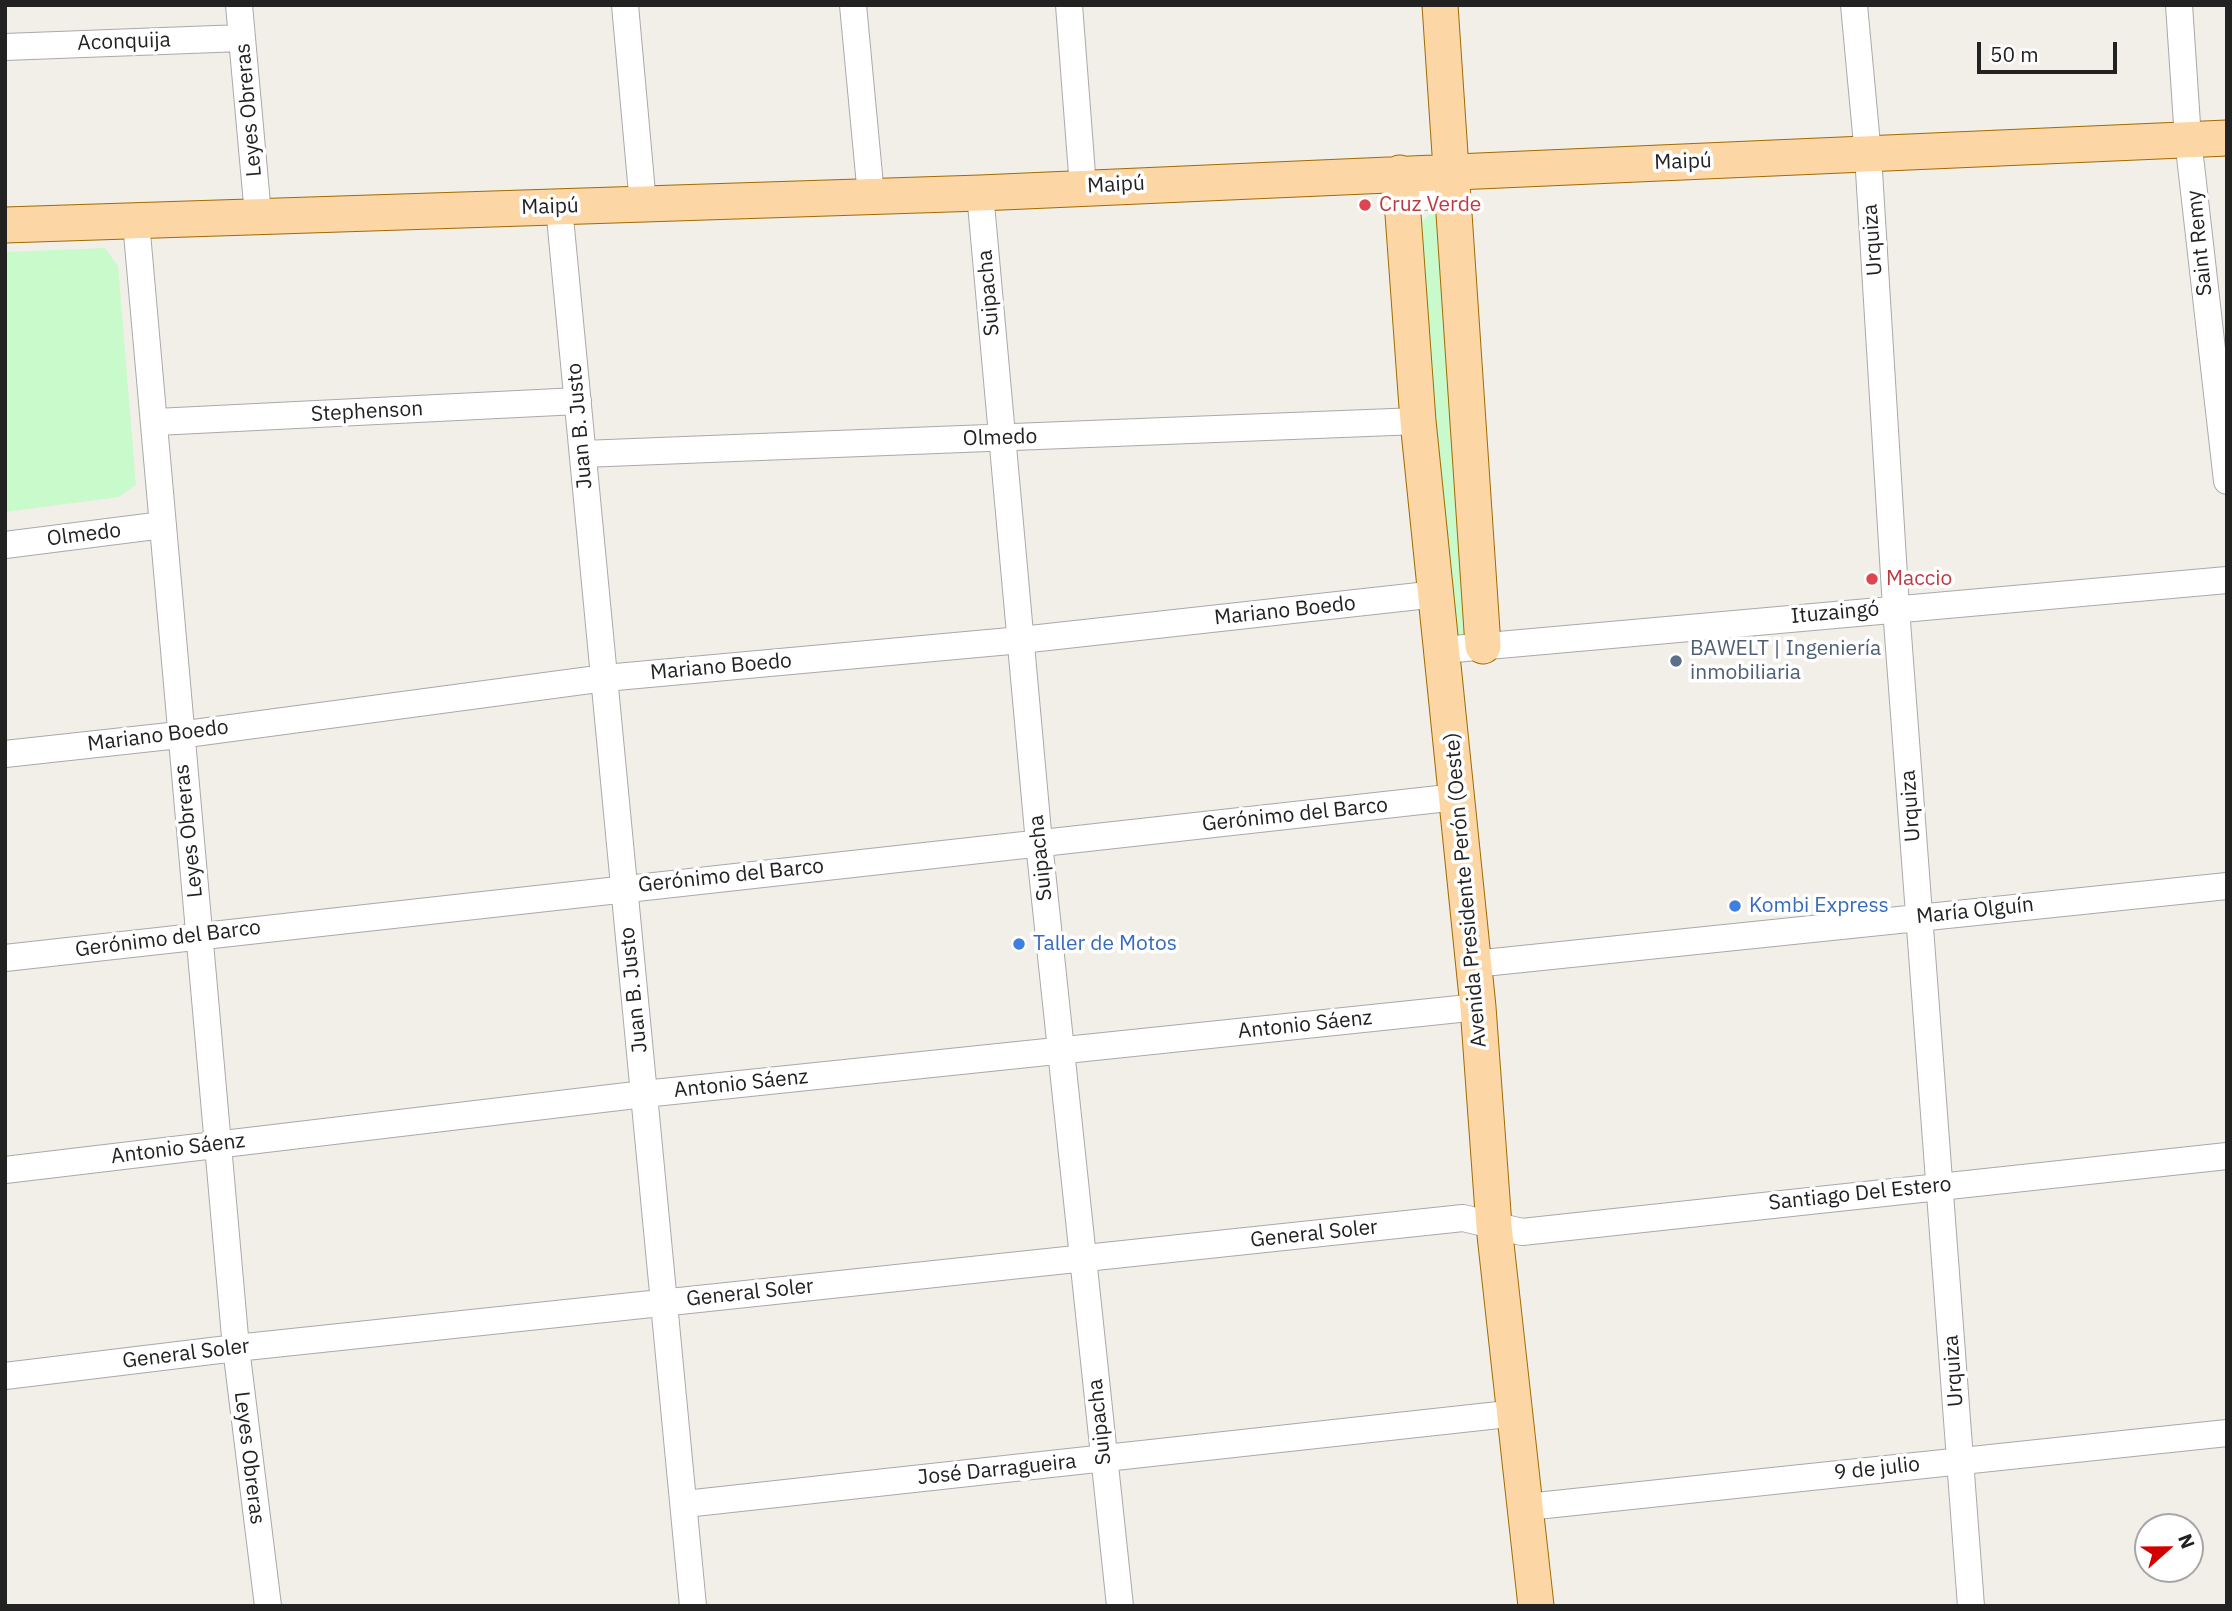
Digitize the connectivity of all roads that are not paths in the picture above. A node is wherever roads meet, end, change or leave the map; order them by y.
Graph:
1 (239, 5) edge
2 (625, 5) edge
3 (853, 5) edge
4 (1069, 5) edge
5 (1440, 5) edge
6 (1854, 5) edge
7 (2179, 5) edge
8 (242, 38) junction
9 (5, 47) edge
10 (2227, 138) edge
11 (2188, 139) junction
12 (1868, 155) junction
13 (1453, 182) junction
14 (1401, 185) junction
15 (1083, 187) junction
16 (980, 192) junction
17 (871, 196) junction
18 (643, 204) junction
19 (559, 207) junction
20 (258, 215) junction
21 (136, 222) junction
22 (5, 225) edge
23 (578, 401) junction
24 (1418, 421) junction
25 (156, 422) junction
26 (1002, 439) junction
27 (583, 454) junction
28 (2227, 481) edge
29 (163, 526) junction
30 (5, 545) edge
31 (2227, 580) edge
32 (1437, 594) junction
33 (1896, 608) junction
34 (1021, 640) junction
35 (1483, 646) junction
36 (1443, 650) junction
37 (605, 678) junction
38 (179, 735) junction
39 (5, 754) edge
40 (1457, 797) junction
41 (1039, 843) junction
42 (2227, 886) edge
43 (624, 888) junction
44 (1920, 916) junction
45 (200, 934) junction
46 (5, 958) edge
47 (1474, 964) junction
48 (1478, 1007) junction
49 (1061, 1052) junction
50 (644, 1094) junction
51 (218, 1145) junction
52 (2227, 1156) edge
53 (5, 1170) edge
54 (1941, 1185) junction
55 (1494, 1226) junction
56 (1082, 1258) junction
57 (663, 1302) junction
58 (236, 1348) junction
59 (5, 1376) edge
60 (1517, 1413) junction
61 (2227, 1433) edge
62 (1104, 1459) junction
63 (1960, 1460) junction
64 (685, 1504) junction
65 (1527, 1507) junction
66 (268, 1606) edge
67 (693, 1606) edge
68 (1120, 1606) edge
69 (1536, 1606) edge
70 (1971, 1606) edge

1 - 8 street, Leyes Obreras
2 - 18 street
3 - 17 street
4 - 15 street
5 - 13 main road
6 - 12 street, Urquiza
7 - 11 street, Saint Remy
8 - 9 street, Aconquija
8 - 20 street, Leyes Obreras
10 - 11 main road, Maipú
11 - 12 main road, Maipú
11 - 28 street, Saint Remy
12 - 13 main road, Maipú
12 - 33 street, Urquiza
13 - 14 main road, Maipú
13 - 35 main road
14 - 15 main road, Maipú
14 - 24 main road, Avenida Presidente Perón (Oeste)
15 - 16 main road, Maipú
16 - 17 main road, Maipú
16 - 26 street, Suipacha
17 - 18 main road, Maipú
18 - 19 main road, Maipú
19 - 20 main road, Maipú
19 - 23 street, Juan B. Justo
20 - 21 main road, Maipú
21 - 22 main road, Maipú
21 - 25 street, Leyes Obreras
23 - 25 street, Stephenson
23 - 27 street, Juan B. Justo
24 - 26 street, Olmedo
24 - 32 main road, Avenida Presidente Perón (Oeste)
25 - 29 street, Leyes Obreras
26 - 27 street, Olmedo
26 - 34 street, Suipacha
27 - 37 street, Juan B. Justo
29 - 30 street, Olmedo
29 - 38 street, Leyes Obreras
31 - 33 street, Ituzaingó
32 - 34 street, Mariano Boedo
32 - 36 main road, Avenida Presidente Perón (Oeste)
33 - 35 street, Ituzaingó
33 - 44 street, Urquiza
34 - 37 street, Mariano Boedo
34 - 41 street, Suipacha
35 - 36 street, Ituzaingó
36 - 40 main road, Avenida Presidente Perón (Oeste)
37 - 38 street, Mariano Boedo
37 - 43 street, Juan B. Justo
38 - 39 street, Mariano Boedo
38 - 45 street, Leyes Obreras
40 - 41 street, Gerónimo del Barco
40 - 47 main road, Avenida Presidente Perón (Oeste)
41 - 43 street, Gerónimo del Barco
41 - 49 street, Suipacha
42 - 44 street, María Olguín
43 - 45 street, Gerónimo del Barco
43 - 50 street, Juan B. Justo
44 - 47 street, María Olguín
44 - 54 street, Urquiza
45 - 46 street, Gerónimo del Barco
45 - 51 street, Leyes Obreras
47 - 48 main road, Avenida Presidente Perón (Oeste)
48 - 49 street, Antonio Sáenz
48 - 55 main road, Avenida Presidente Perón (Oeste)
49 - 50 street, Antonio Sáenz
49 - 56 street, Suipacha
50 - 51 street, Antonio Sáenz
50 - 57 street, Juan B. Justo
51 - 53 street, Antonio Sáenz
51 - 58 street, Leyes Obreras
52 - 54 street, Santiago Del Estero
54 - 55 street, Santiago Del Estero
54 - 63 street, Urquiza
55 - 56 street, General Soler
55 - 60 main road, Avenida Presidente Perón (Oeste)
56 - 57 street, General Soler
56 - 62 street, Suipacha
57 - 58 street, General Soler
57 - 64 street, Juan B. Justo
58 - 59 street, General Soler
58 - 66 street, Leyes Obreras
60 - 62 street, José Darragueira
60 - 65 main road, Avenida Presidente Perón (Oeste)
61 - 63 street, 9 de julio
62 - 64 street, José Darragueira
62 - 68 street, Suipacha
63 - 65 street, 9 de julio
63 - 70 street, Urquiza
64 - 67 street, Juan B. Justo
65 - 69 main road, Avenida Presidente Perón (Oeste)

